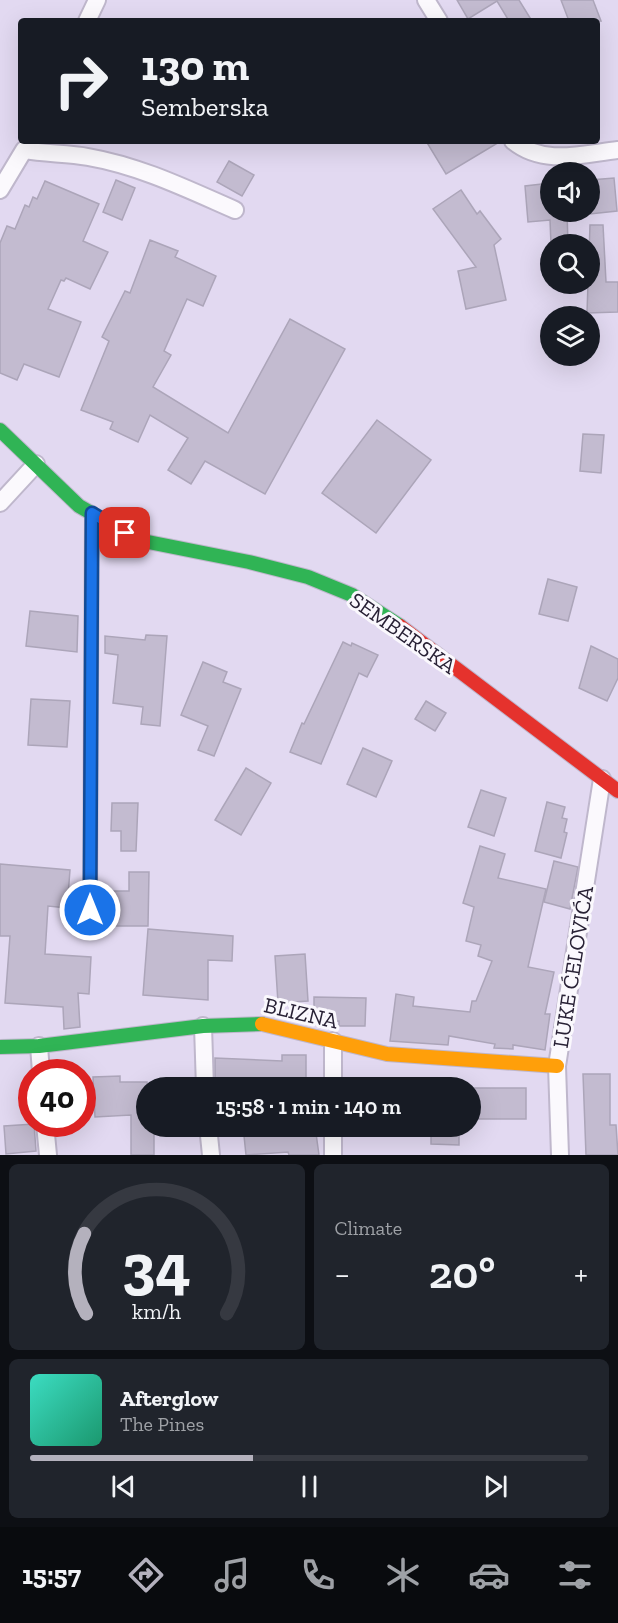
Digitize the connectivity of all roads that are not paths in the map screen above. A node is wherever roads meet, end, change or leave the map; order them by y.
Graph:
1 (97, 0) edge
2 (426, 0) edge
3 (88, 18) edge
4 (437, 18) edge
5 (517, 144) edge
6 (27, 145) edge
7 (618, 150) edge
8 (0, 190) edge
9 (234, 210) dead end
10 (0, 430) edge
11 (36, 464) junction
12 (0, 503) edge
13 (92, 513) junction
14 (602, 779) junction
15 (618, 791) edge
16 (90, 910) dead end
17 (203, 1026) junction
18 (333, 1041) junction
19 (39, 1046) junction
20 (0, 1047) edge
21 (40, 1059) edge
22 (557, 1066) junction
23 (205, 1077) edge
24 (333, 1077) edge
25 (46, 1137) edge
26 (209, 1137) edge
27 (333, 1137) edge
28 (48, 1155) edge
29 (211, 1155) edge
30 (333, 1155) edge
31 (560, 1155) edge

1 - 3 street
2 - 4 street
5 - 7 street
6 - 8 street
6 - 9 street
10 - 11 street, SEMBERSKA
11 - 12 street
11 - 13 street, SEMBERSKA
13 - 14 street, SEMBERSKA
13 - 16 street
14 - 15 street, SEMBERSKA
14 - 22 street, LUKE ĆELOVIĆA
17 - 18 street, BLIZNA
17 - 19 street, BLIZNA
17 - 23 street
18 - 22 street, BLIZNA
18 - 24 street
19 - 20 street, BLIZNA
19 - 21 street
22 - 31 street, LUKE ĆELOVIĆA
25 - 28 street
26 - 29 street
27 - 30 street

